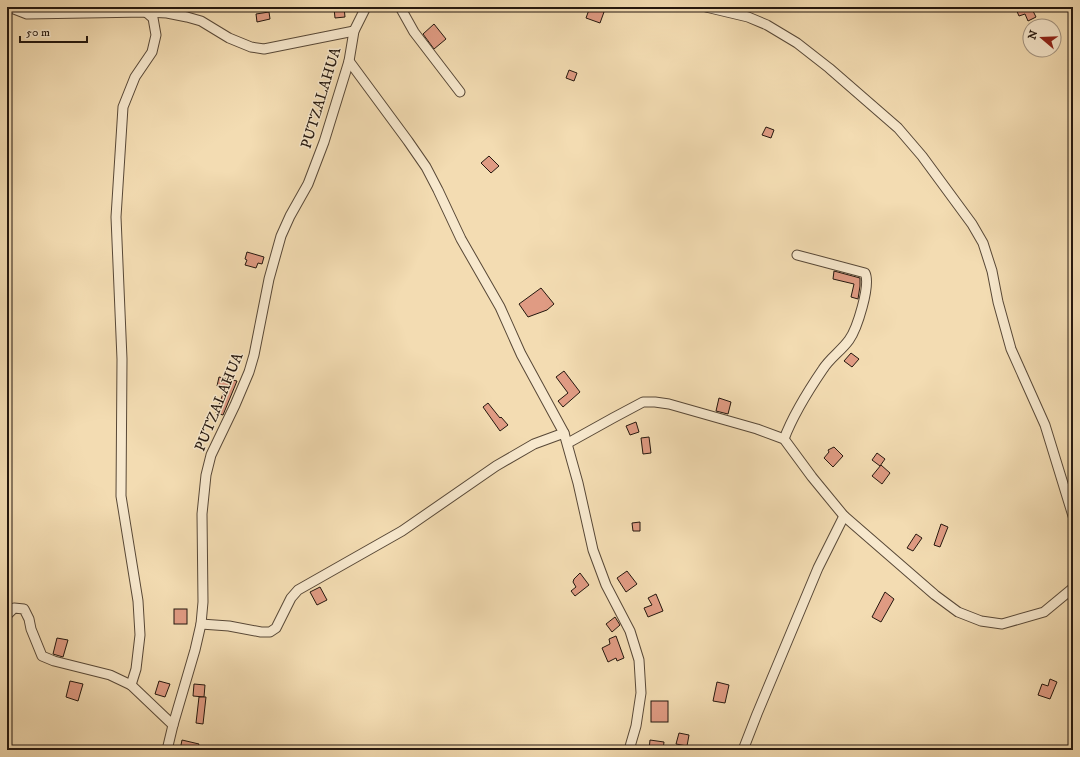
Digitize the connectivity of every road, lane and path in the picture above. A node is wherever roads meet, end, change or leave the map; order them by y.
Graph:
1 (9, 7) edge
2 (366, 7) edge
3 (400, 7) edge
4 (706, 7) edge
5 (146, 10) edge
6 (354, 31) junction
7 (349, 61) junction
8 (460, 92) dead end
9 (798, 255) dead end
10 (564, 433) junction
11 (784, 439) junction
12 (568, 443) junction
13 (844, 516) junction
14 (1073, 516) edge
15 (1073, 588) edge
16 (7, 615) edge
17 (201, 624) junction
18 (131, 685) junction
19 (172, 725) junction
20 (167, 750) edge
21 (629, 750) edge
22 (743, 750) edge

1 - 5 street
2 - 6 street, PUTZALAHUA
3 - 8 street
4 - 14 street
5 - 6 street
5 - 18 street
6 - 7 street, PUTZALAHUA
7 - 10 street
7 - 17 street, PUTZALAHUA
9 - 11 street
10 - 12 street
10 - 17 street
11 - 12 street
11 - 13 street
12 - 21 street
13 - 15 street
13 - 22 street
16 - 18 street
17 - 19 street, PUTZALAHUA
18 - 19 street
19 - 20 street, PUTZALAHUA

